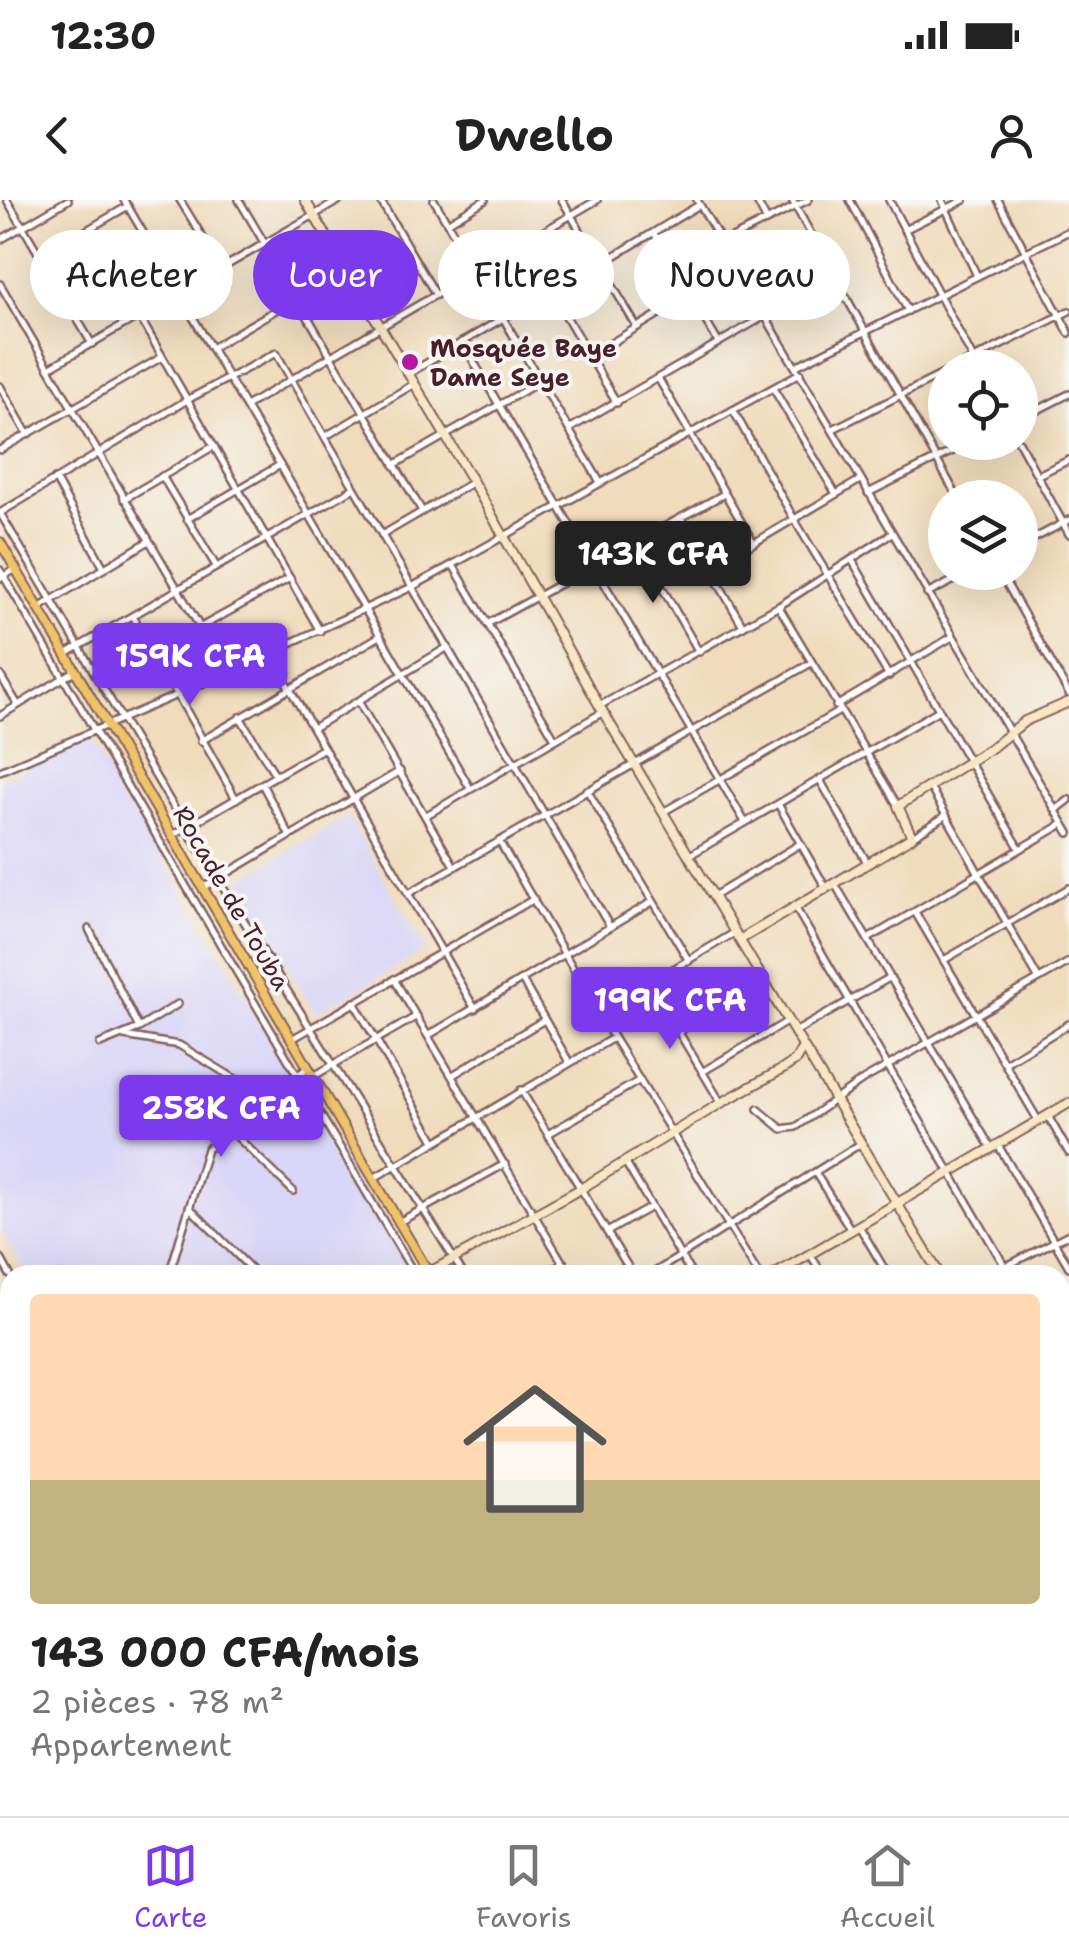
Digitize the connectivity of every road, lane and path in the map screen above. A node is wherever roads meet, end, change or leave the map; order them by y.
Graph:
1 (8, 200) edge
2 (180, 200) edge
3 (239, 200) edge
4 (305, 200) edge
5 (340, 200) edge
6 (380, 200) edge
7 (434, 200) edge
8 (485, 200) edge
9 (562, 200) edge
10 (596, 200) edge
11 (756, 200) edge
12 (808, 200) edge
13 (850, 200) edge
14 (889, 200) edge
15 (942, 200) edge
16 (964, 200) edge
17 (998, 200) edge
18 (65, 201) edge
19 (698, 202) edge
20 (126, 203) edge
21 (794, 203) edge
22 (946, 208) junction
23 (571, 215) junction
24 (314, 216) junction
25 (767, 220) junction
26 (447, 223) junction
27 (23, 227) junction
28 (84, 230) edge
29 (142, 230) edge
30 (198, 230) edge
31 (257, 230) edge
32 (289, 230) edge
33 (451, 230) edge
34 (544, 230) edge
35 (580, 230) edge
36 (658, 230) edge
37 (714, 230) edge
38 (747, 230) edge
39 (809, 230) edge
40 (904, 230) junction
41 (1069, 231) edge
42 (30, 239) edge
43 (0, 240) edge
44 (1026, 252) junction
45 (977, 276) junction
46 (0, 284) edge
47 (614, 287) edge
48 (436, 294) joint
49 (3, 296) edge
50 (938, 296) junction
51 (850, 302) edge
52 (908, 311) junction
53 (1069, 312) edge
54 (1060, 316) junction
55 (78, 320) edge
56 (131, 320) edge
57 (140, 320) edge
58 (196, 320) edge
59 (259, 320) edge
60 (309, 320) edge
61 (500, 320) edge
62 (504, 320) edge
63 (569, 320) edge
64 (649, 320) edge
65 (705, 320) edge
66 (757, 320) edge
67 (767, 320) edge
68 (380, 326) junction
69 (637, 327) junction
70 (867, 332) junction
71 (1069, 333) edge
72 (462, 342) junction
73 (719, 343) junction
74 (92, 344) junction
75 (212, 348) junction
76 (969, 350) edge
77 (992, 350) edge
78 (330, 355) junction
79 (162, 356) junction
80 (590, 356) junction
81 (49, 368) junction
82 (798, 370) junction
83 (408, 374) junction
84 (229, 377) junction
85 (291, 378) junction
86 (658, 378) junction
87 (541, 382) junction
88 (928, 382) edge
89 (414, 384) junction
90 (0, 386) edge
91 (773, 388) junction
92 (903, 394) junction
93 (1069, 394) edge
94 (188, 400) junction
95 (616, 402) junction
96 (500, 405) junction
97 (246, 406) junction
98 (72, 408) junction
99 (1038, 409) edge
100 (732, 410) junction
101 (365, 413) junction
102 (833, 429) junction
103 (569, 430) junction
104 (689, 433) junction
105 (28, 434) junction
106 (325, 436) junction
107 (445, 436) junction
108 (928, 442) edge
109 (214, 446) junction
110 (0, 450) edge
111 (98, 453) junction
112 (935, 460) edge
113 (1029, 460) edge
114 (1069, 460) edge
115 (280, 466) junction
116 (394, 466) junction
117 (1038, 475) junction
118 (162, 476) junction
119 (54, 480) junction
120 (860, 480) junction
121 (474, 482) junction
122 (600, 482) junction
123 (354, 488) junction
124 (240, 489) junction
125 (868, 493) junction
126 (724, 494) junction
127 (836, 494) junction
128 (124, 499) junction
129 (559, 506) junction
130 (422, 512) junction
131 (308, 514) junction
132 (681, 518) junction
133 (188, 519) junction
134 (794, 519) junction
135 (1066, 521) edge
136 (890, 534) junction
137 (1069, 534) edge
138 (382, 535) junction
139 (505, 536) junction
140 (1038, 536) edge
141 (267, 537) junction
142 (149, 541) junction
143 (0, 542) edge
144 (753, 542) junction
145 (637, 544) junction
146 (852, 560) junction
147 (453, 565) junction
148 (216, 566) junction
149 (596, 567) junction
150 (104, 568) junction
151 (710, 568) junction
152 (16, 569) junction
153 (1, 575) edge
154 (829, 575) junction
155 (290, 577) junction
156 (412, 587) junction
157 (178, 588) junction
158 (936, 590) edge
159 (1010, 590) edge
160 (928, 594) junction
161 (539, 598) junction
162 (51, 601) junction
163 (778, 606) junction
164 (39, 608) junction
165 (365, 610) junction
166 (133, 616) junction
167 (487, 624) junction
168 (743, 626) junction
169 (200, 627) junction
170 (320, 630) junction
171 (380, 636) junction
172 (952, 638) junction
173 (78, 647) junction
174 (448, 647) junction
175 (269, 652) junction
176 (699, 652) junction
177 (66, 654) junction
178 (912, 661) junction
179 (811, 663) junction
180 (76, 671) junction
181 (226, 672) junction
182 (660, 673) junction
183 (0, 675) edge
184 (403, 675) junction
185 (889, 676) junction
186 (64, 678) junction
187 (290, 688) junction
188 (176, 695) junction
189 (1069, 698) edge
190 (358, 702) junction
191 (18, 706) junction
192 (602, 709) junction
193 (838, 709) junction
194 (939, 710) junction
195 (0, 716) edge
196 (240, 717) junction
197 (121, 718) junction
198 (107, 724) junction
199 (313, 728) junction
200 (93, 729) junction
201 (694, 731) junction
202 (1010, 734) junction
203 (554, 739) junction
204 (201, 741) junction
205 (324, 748) junction
206 (866, 752) junction
207 (970, 761) junction
208 (515, 762) junction
209 (634, 764) junction
210 (0, 771) edge
211 (400, 771) junction
212 (276, 776) junction
213 (721, 779) junction
214 (820, 780) junction
215 (262, 784) junction
216 (930, 786) junction
217 (470, 788) junction
218 (588, 790) junction
219 (236, 800) junction
220 (353, 800) junction
221 (1069, 800) edge
222 (778, 804) junction
223 (898, 806) junction
224 (1056, 810) junction
225 (663, 812) junction
226 (545, 814) junction
227 (425, 816) junction
228 (944, 816) junction
229 (746, 822) junction
230 (1064, 824) junction
231 (186, 828) junction
232 (1069, 833) edge
233 (172, 836) junction
234 (290, 836) junction
235 (912, 837) junction
236 (499, 841) junction
237 (800, 844) junction
238 (1020, 848) junction
239 (690, 854) junction
240 (868, 864) junction
241 (454, 866) junction
242 (980, 874) junction
243 (218, 878) junction
244 (830, 886) junction
245 (203, 887) junction
246 (1069, 888) edge
247 (408, 893) junction
248 (714, 896) junction
249 (534, 899) junction
250 (652, 902) junction
251 (795, 907) junction
252 (915, 912) junction
253 (1008, 922) junction
254 (610, 927) junction
255 (89, 930) dead end
256 (739, 935) junction
257 (868, 940) junction
258 (442, 950) junction
259 (565, 954) junction
260 (944, 960) junction
261 (689, 961) junction
262 (1069, 962) edge
263 (889, 978) junction
264 (1038, 978) junction
265 (394, 979) junction
266 (522, 980) junction
267 (765, 981) junction
268 (650, 984) junction
269 (850, 1000) junction
270 (354, 1002) junction
271 (178, 1004) dead end
272 (475, 1008) junction
273 (599, 1012) junction
274 (976, 1014) junction
275 (417, 1016) junction
276 (544, 1020) junction
277 (788, 1021) junction
278 (1069, 1024) edge
279 (312, 1026) junction
280 (139, 1028) junction
281 (678, 1032) junction
282 (795, 1032) junction
283 (429, 1035) junction
284 (124, 1036) junction
285 (613, 1037) junction
286 (292, 1039) junction
287 (377, 1039) junction
288 (928, 1042) junction
289 (100, 1044) dead end
290 (803, 1047) junction
291 (569, 1062) junction
292 (335, 1064) junction
293 (1005, 1064) junction
294 (888, 1065) junction
295 (312, 1072) junction
296 (702, 1072) junction
297 (453, 1074) junction
298 (296, 1075) junction
299 (640, 1080) junction
300 (522, 1090) junction
301 (262, 1094) junction
302 (835, 1098) junction
303 (720, 1103) junction
304 (1069, 1104) edge
305 (758, 1109) dead end
306 (477, 1116) junction
307 (1043, 1119) junction
308 (232, 1132) junction
309 (672, 1132) junction
310 (548, 1134) junction
311 (435, 1141) junction
312 (862, 1142) junction
313 (995, 1147) junction
314 (1069, 1153) edge
315 (625, 1162) junction
316 (397, 1164) junction
317 (505, 1164) junction
318 (951, 1172) junction
319 (816, 1174) junction
320 (374, 1178) junction
321 (582, 1188) junction
322 (292, 1191) dead end
323 (898, 1203) junction
324 (189, 1206) junction
325 (424, 1208) junction
326 (651, 1208) junction
327 (536, 1214) junction
328 (399, 1222) junction
329 (727, 1226) junction
330 (855, 1228) junction
331 (608, 1232) junction
332 (1069, 1234) edge
333 (1052, 1241) junction
334 (810, 1254) junction
335 (680, 1257) junction
336 (455, 1259) junction
337 (564, 1263) joint
338 (172, 1265) edge
339 (247, 1265) edge
340 (408, 1265) edge
341 (423, 1265) edge
342 (444, 1265) edge
343 (458, 1265) edge
344 (560, 1265) edge
345 (627, 1265) edge
346 (667, 1265) edge
347 (685, 1265) edge
348 (752, 1265) edge
349 (791, 1265) edge
350 (817, 1265) edge
351 (881, 1265) edge
352 (934, 1265) edge
353 (1004, 1265) edge
354 (1007, 1265) edge
355 (1068, 1265) edge

1 - 27 street
2 - 30 street
3 - 31 street
4 - 24 street
5 - 24 street
6 - 48 street
7 - 26 street
8 - 26 street
9 - 23 street
10 - 23 street
11 - 25 street
12 - 21 street
13 - 52 street
14 - 40 street
15 - 22 street
16 - 22 street
17 - 44 street
18 - 27 street
19 - 36 street
19 - 37 street
20 - 28 street
20 - 29 street
21 - 25 street
21 - 39 street
22 - 40 street
22 - 45 street
23 - 34 street
23 - 35 street
24 - 32 street
24 - 68 street
25 - 38 street
26 - 33 street
27 - 42 street
27 - 43 street
40 - 50 street
41 - 44 street
44 - 45 street
44 - 54 street
45 - 50 street
46 - 49 street
47 - 69 street
48 - 68 street
49 - 81 street
50 - 52 street
50 - 76 street
51 - 70 street
52 - 70 street
53 - 54 street
54 - 71 street
54 - 77 street
55 - 74 street
56 - 74 street
57 - 79 street
58 - 75 street
59 - 75 street
60 - 78 street
61 - 72 street
62 - 87 street
63 - 80 street
64 - 69 street
65 - 73 street
66 - 73 street
67 - 82 street
68 - 78 street
68 - 83 street
69 - 80 street
70 - 82 street
70 - 92 street
72 - 83 street
72 - 96 street
73 - 86 street
74 - 81 street
75 - 84 street
78 - 85 street
78 - 101 street
79 - 94 street
79 - 98 street
80 - 95 street
81 - 98 street
82 - 91 street
82 - 102 street
83 - 89 street
84 - 85 street
84 - 94 street
84 - 97 street
85 - 97 street
85 - 106 street
86 - 95 street
86 - 104 street
87 - 96 street
87 - 103 street
88 - 92 street
89 - 101 street
89 - 107 street
90 - 105 street
91 - 100 street
91 - 127 street
92 - 102 street
92 - 108 street
93 - 99 street
94 - 109 street
94 - 111 street
95 - 103 street
96 - 107 street
96 - 129 street
97 - 115 street
98 - 105 street
98 - 111 street
100 - 104 street
100 - 134 street
101 - 106 street
101 - 116 street
102 - 120 street
103 - 122 street
104 - 122 street
104 - 126 street
105 - 110 street
106 - 123 street
107 - 116 street
107 - 121 street
109 - 118 street
109 - 124 street
111 - 119 street
111 - 128 street
112 - 125 street
113 - 117 street
114 - 117 street
115 - 124 street
115 - 131 street
116 - 130 street
117 - 135 street
118 - 128 street
118 - 133 street
119 - 150 street
119 - 162 street
120 - 125 street
120 - 127 street
121 - 130 street
121 - 139 street
122 - 129 street
123 - 131 street
123 - 138 street
124 - 133 street
124 - 141 street
125 - 136 street
126 - 132 street
126 - 144 street
127 - 134 street
128 - 142 street
129 - 139 street
129 - 149 street
130 - 138 street
131 - 141 street
131 - 165 street
132 - 145 street
132 - 151 street
133 - 148 street
134 - 144 street
134 - 154 street
135 - 137 street
135 - 140 street
136 - 146 street
136 - 160 street
138 - 156 street
139 - 147 street
139 - 161 street
141 - 148 street
141 - 155 street
142 - 150 street
142 - 157 street
143 - 152 main road, Rocade de Touba
144 - 151 street
145 - 149 street
145 - 176 street
146 - 154 street
146 - 178 street
147 - 156 street
147 - 167 street
148 - 157 street
149 - 161 street
149 - 182 street
150 - 162 street
151 - 168 street
152 - 153 street
152 - 164 main road, Rocade de Touba
153 - 186 street
154 - 163 street
154 - 185 street
155 - 169 street
155 - 170 street
156 - 165 street
156 - 174 street
157 - 166 street
157 - 169 street
158 - 160 street
159 - 189 street
160 - 172 street
161 - 167 street
161 - 192 street
162 - 164 street
162 - 173 street
163 - 168 street
163 - 179 street
164 - 177 main road, Rocade de Touba
165 - 170 street
165 - 171 street
166 - 173 street
166 - 188 street
167 - 203 street
168 - 176 street
169 - 181 street
170 - 175 street
171 - 184 street
171 - 187 street
172 - 178 street
172 - 202 street
173 - 177 street
173 - 197 street
174 - 184 street
174 - 208 street
175 - 181 street
175 - 187 street
176 - 182 street
177 - 180 main road, Rocade de Touba
178 - 185 street
178 - 194 street
179 - 193 street
179 - 201 street
180 - 186 street
180 - 198 main road, Rocade de Touba
181 - 188 street
182 - 192 street
182 - 201 street
183 - 191 street
184 - 190 street
184 - 217 street
185 - 193 street
186 - 191 street
186 - 200 street
187 - 196 street
187 - 199 street
188 - 197 street
188 - 204 street
189 - 202 street
190 - 199 street
190 - 211 street
191 - 195 street
192 - 203 street
192 - 209 street
193 - 206 street
193 - 213 street
194 - 206 street
194 - 207 street
196 - 204 street
196 - 212 street
197 - 198 street
197 - 231 street
198 - 200 street
198 - 233 main road, Rocade de Touba
199 - 205 street
200 - 210 street
200 - 298 street
201 - 209 street
201 - 213 street
202 - 207 street
202 - 224 street
203 - 208 street
204 - 219 street
205 - 212 street
205 - 220 street
206 - 214 street
206 - 223 street
207 - 216 street
207 - 238 street
208 - 217 street
208 - 226 street
209 - 218 street
209 - 225 street
211 - 220 street
211 - 227 street
212 - 215 street
213 - 225 street
213 - 229 street
214 - 222 street
214 - 240 street
215 - 219 street
215 - 234 street
216 - 223 street
216 - 228 street
217 - 227 street
218 - 226 street
218 - 250 street
219 - 231 street
220 - 234 street
220 - 247 street
221 - 224 street
222 - 229 street
222 - 237 street
223 - 235 street
224 - 230 street
225 - 239 street
226 - 236 street
226 - 254 street
227 - 241 street
228 - 235 street
228 - 242 street
229 - 239 street
230 - 232 street
230 - 238 street
231 - 233 street
231 - 243 street
233 - 245 main road, Rocade de Touba
234 - 243 street
235 - 240 street
236 - 241 street
236 - 249 street
237 - 244 street
237 - 248 street
238 - 242 street
239 - 248 street
240 - 244 street
241 - 247 street
242 - 252 street
242 - 253 street
243 - 245 street
243 - 279 street
244 - 251 street
244 - 257 street
245 - 286 main road, Rocade de Touba
246 - 253 street
247 - 258 street
248 - 256 street
249 - 258 street
249 - 259 street
250 - 254 street
250 - 261 street
251 - 256 street
251 - 269 street
252 - 257 street
252 - 260 street
253 - 260 street
253 - 264 street
254 - 259 street
255 - 280 street
256 - 261 street
256 - 267 street
257 - 263 street
258 - 265 street
258 - 272 street
259 - 266 street
259 - 273 street
260 - 274 street
261 - 268 street
262 - 264 street
263 - 269 street
263 - 288 street
264 - 274 street
265 - 270 street
265 - 275 street
266 - 272 street
266 - 276 street
267 - 277 street
267 - 281 street
268 - 273 street
268 - 281 street
269 - 282 street
269 - 294 street
270 - 279 street
270 - 287 street
271 - 280 street
272 - 283 street
273 - 285 street
274 - 288 street
274 - 293 street
275 - 283 street
275 - 287 street
276 - 291 street
276 - 297 street
277 - 282 street
277 - 296 street
278 - 293 street
279 - 286 street
279 - 292 street
280 - 284 street
281 - 296 street
282 - 290 street
283 - 297 street
284 - 289 street
284 - 301 street
285 - 291 street
285 - 299 street
286 - 295 main road, Rocade de Touba
287 - 292 street
287 - 311 street
288 - 294 street
288 - 313 street
290 - 302 street
290 - 303 street
291 - 300 street
292 - 295 street
292 - 316 street
293 - 307 street
294 - 302 street
294 - 318 street
295 - 298 street
295 - 320 main road, Rocade de Touba
296 - 303 street
297 - 306 street
298 - 301 street
298 - 340 street
299 - 309 street
299 - 310 street
300 - 306 street
300 - 310 street
301 - 308 street
302 - 305 street
302 - 312 street
303 - 309 street
304 - 307 street
306 - 311 street
306 - 317 street
307 - 313 street
307 - 314 street
308 - 322 street
308 - 324 street
309 - 315 street
309 - 329 street
310 - 321 street
311 - 316 street
312 - 319 street
312 - 323 street
313 - 318 street
313 - 333 street
315 - 321 street
315 - 326 street
316 - 320 street
316 - 325 street
317 - 325 street
317 - 327 street
318 - 323 street
318 - 353 street
319 - 329 street
319 - 330 street
320 - 328 main road, Rocade de Touba
321 - 327 street
321 - 331 street
323 - 330 street
323 - 352 street
324 - 338 street
324 - 339 street
325 - 328 street
325 - 336 street
326 - 331 street
326 - 335 street
327 - 336 street
327 - 337 street
328 - 341 main road, Rocade de Touba
329 - 335 street
329 - 348 street
330 - 334 street
330 - 351 street
331 - 345 street
332 - 333 street
333 - 354 street
333 - 355 street
334 - 349 street
334 - 350 street
335 - 346 street
335 - 347 street
336 - 342 street
336 - 343 street
337 - 344 street

